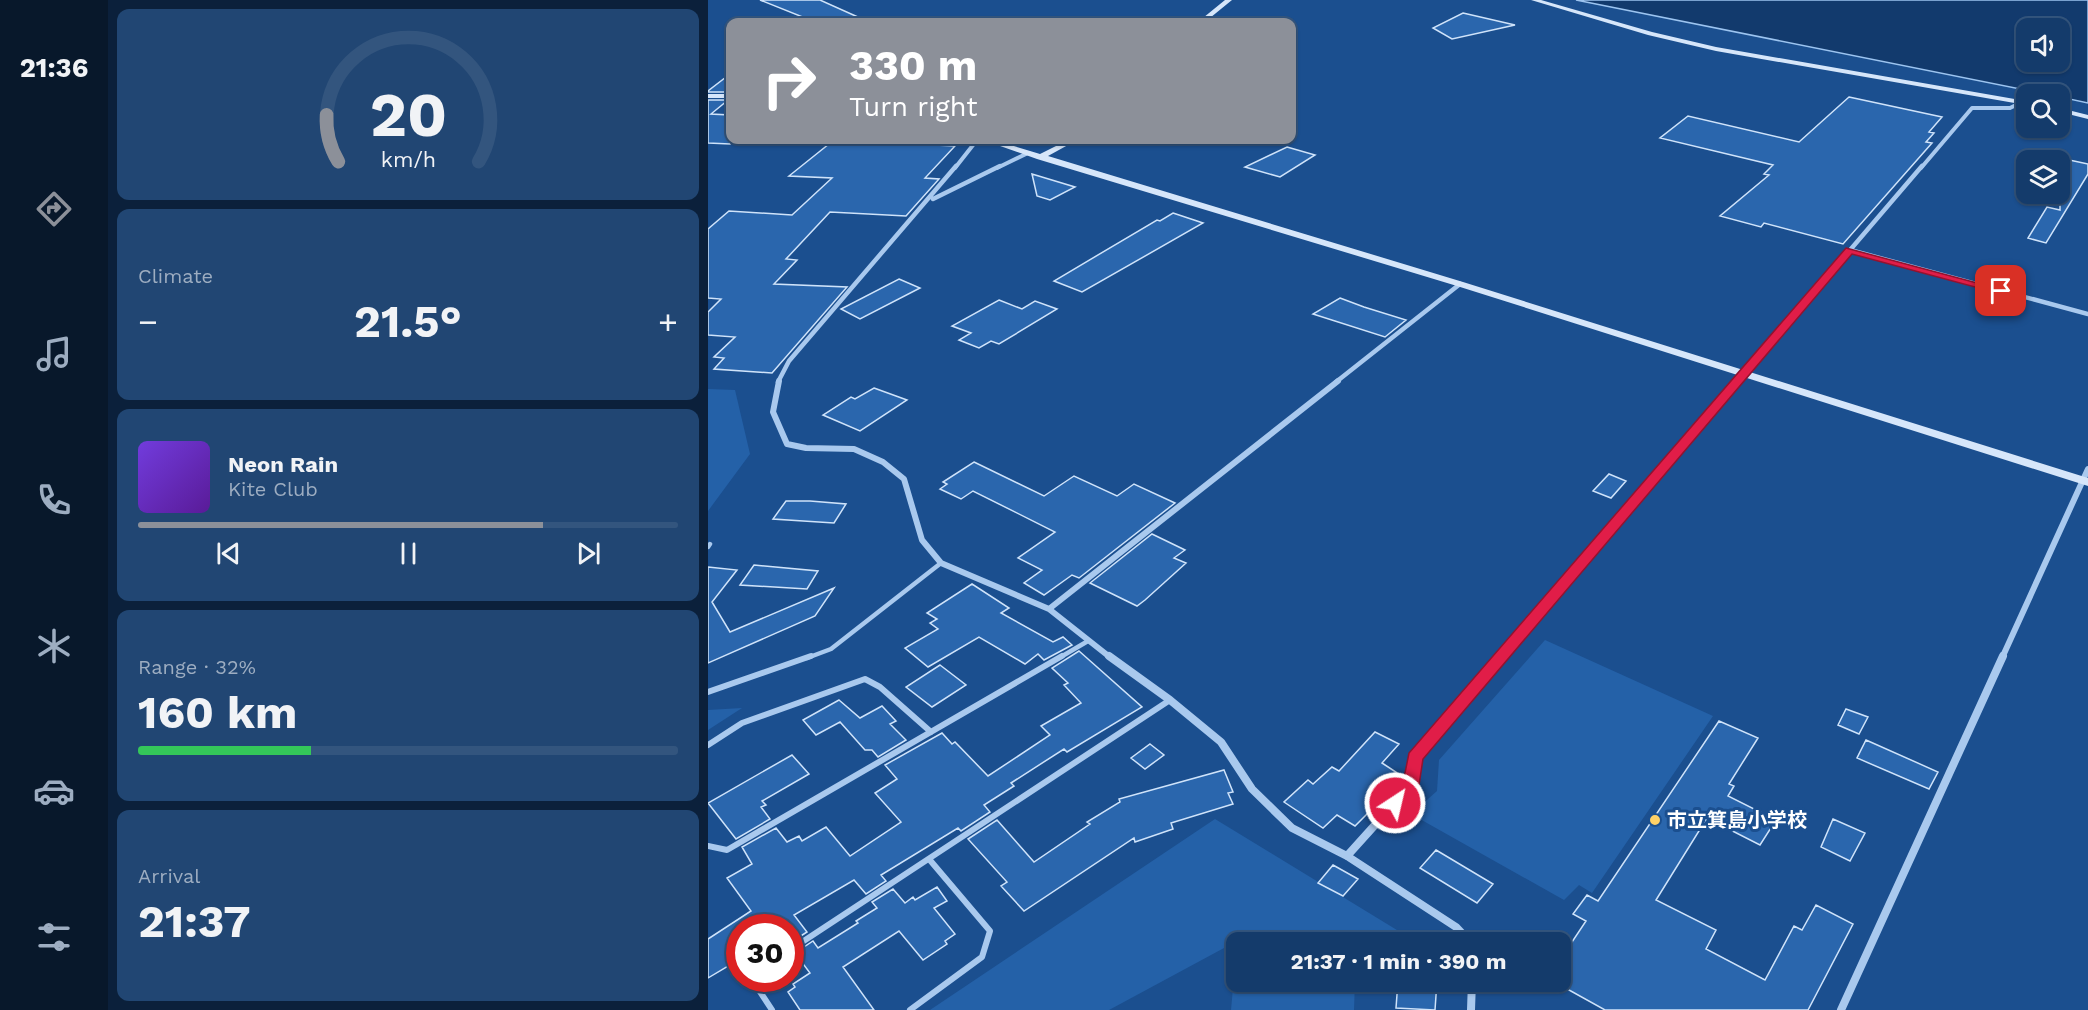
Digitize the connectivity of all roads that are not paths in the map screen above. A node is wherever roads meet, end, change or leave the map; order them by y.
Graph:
1 (1229, 0) edge
2 (1534, 0) edge
3 (1206, 18) edge
4 (708, 96) edge
5 (726, 96) edge
6 (2016, 101) edge
7 (2016, 108) edge
8 (2070, 112) edge
9 (2088, 117) edge
10 (973, 144) edge
11 (1000, 144) edge
12 (1065, 144) edge
13 (1028, 153) junction
14 (1040, 157) junction
15 (930, 200) junction
16 (1850, 250) junction
17 (1460, 284) junction
18 (2088, 314) edge
19 (1744, 374) junction
20 (2088, 469) edge
21 (2086, 481) edge
22 (941, 563) junction
23 (1049, 609) junction
24 (1088, 641) junction
25 (708, 692) edge
26 (1170, 700) junction
27 (931, 732) junction
28 (708, 745) edge
29 (708, 846) edge
30 (1347, 856) junction
31 (928, 859) junction
32 (1461, 932) edge
33 (804, 941) edge
34 (760, 992) edge
35 (1472, 992) edge
36 (772, 1010) edge
37 (910, 1010) edge
38 (1471, 1010) edge
39 (1841, 1010) edge

1 - 3 street
2 - 6 street
4 - 5 street
7 - 16 street
8 - 9 street
10 - 15 street
11 - 13 street
12 - 14 street
13 - 14 street
13 - 15 street
14 - 17 street
15 - 22 street
16 - 18 street
16 - 19 street
17 - 19 street
17 - 23 street
19 - 21 street
19 - 30 street
20 - 21 street
21 - 39 street
22 - 23 street
22 - 25 lane
23 - 24 street
24 - 26 street
24 - 27 lane
26 - 30 street
26 - 31 lane
27 - 28 lane
27 - 29 lane
30 - 32 street
31 - 33 lane
31 - 37 lane
34 - 36 lane
35 - 38 street

